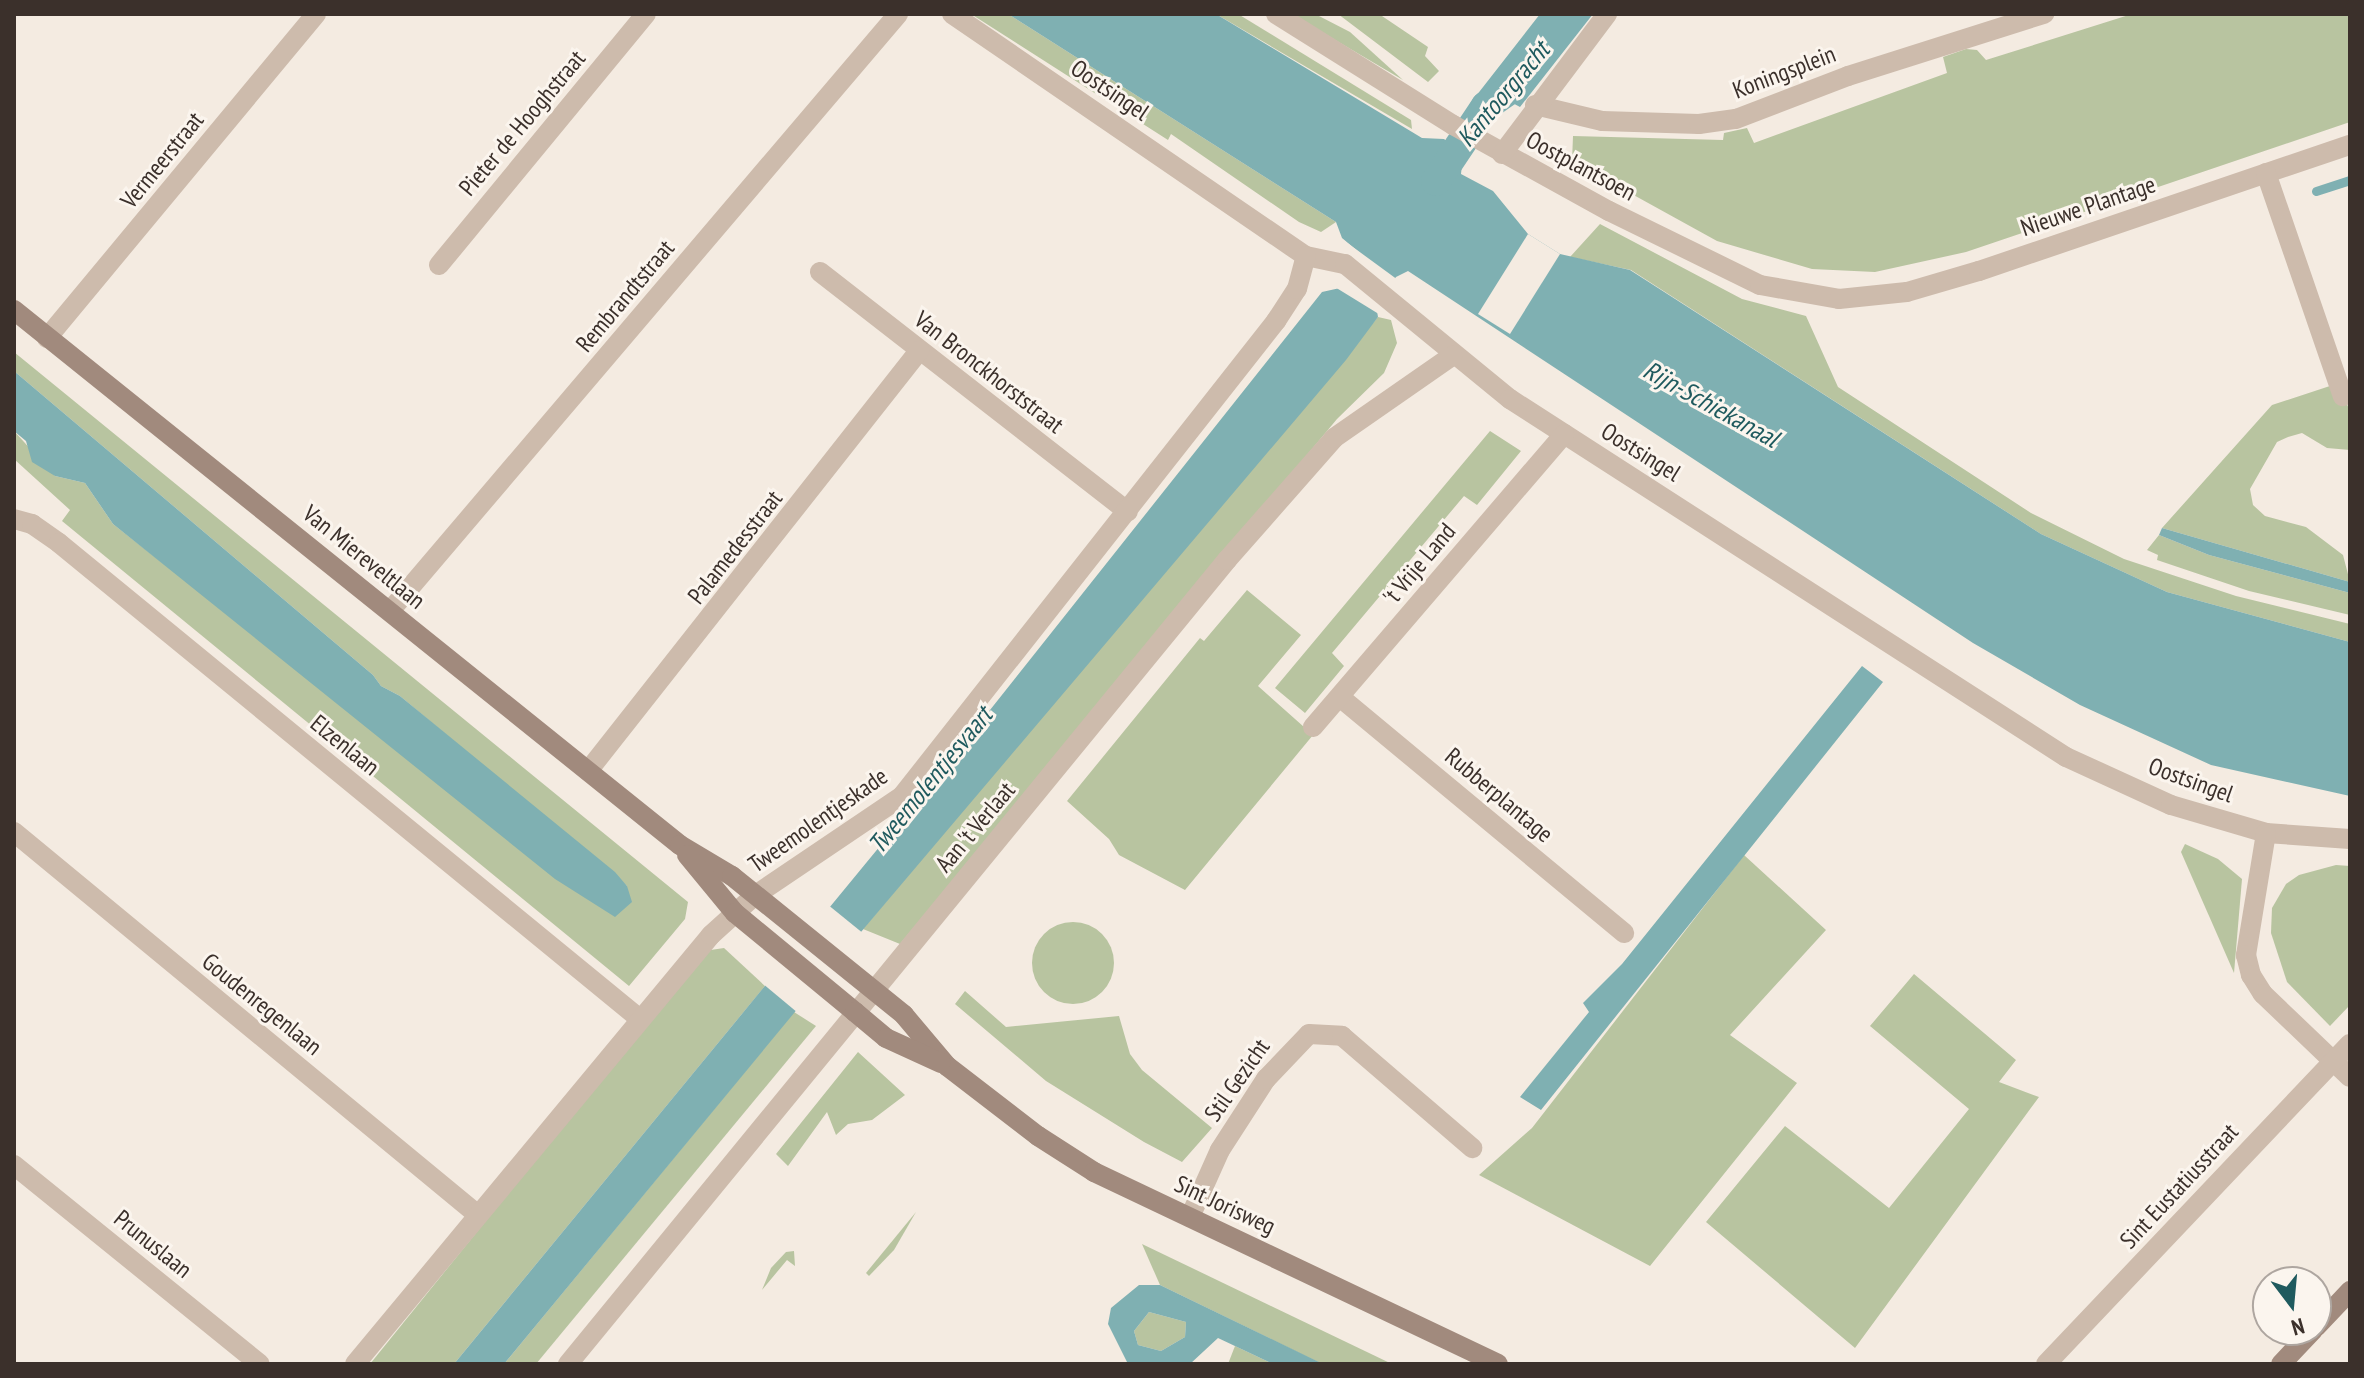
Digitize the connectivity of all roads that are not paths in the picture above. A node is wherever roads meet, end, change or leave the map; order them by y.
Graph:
1 (316, 14) edge
2 (646, 14) edge
3 (898, 14) edge
4 (952, 14) edge
5 (1276, 14) edge
6 (1607, 14) edge
7 (2044, 14) edge
8 (1535, 105) junction
9 (2350, 145) edge
10 (1502, 154) junction
11 (2266, 173) junction
12 (1306, 256) junction
13 (439, 265) dead end
14 (820, 272) dead end
15 (1839, 299) joint
16 (14, 310) edge
17 (47, 338) junction
18 (919, 351) junction
19 (1452, 356) junction
20 (2348, 402) edge
21 (1564, 434) junction
22 (1128, 512) junction
23 (14, 519) edge
24 (390, 611) junction
25 (1341, 698) junction
26 (1313, 727) dead end
27 (588, 771) junction
28 (14, 832) edge
29 (2266, 833) junction
30 (2350, 839) edge
31 (680, 845) junction
32 (754, 896) junction
33 (735, 913) junction
34 (1624, 933) dead end
35 (850, 973) joint
36 (873, 991) junction
37 (834, 993) joint
38 (855, 1012) junction
39 (640, 1019) junction
40 (2350, 1044) edge
41 (2334, 1061) junction
42 (947, 1066) junction
43 (2350, 1077) edge
44 (1472, 1148) dead end
45 (14, 1165) edge
46 (478, 1215) junction
47 (1190, 1217) junction
48 (2350, 1291) edge
49 (2332, 1311) edge
50 (2298, 1346) edge
51 (260, 1364) edge
52 (355, 1364) edge
53 (568, 1364) edge
54 (1498, 1364) edge
55 (2046, 1364) edge
56 (2281, 1364) edge

1 - 17 street, Vermeerstraat
2 - 13 street, Pieter de Hooghstraat
3 - 24 street, Rembrandtstraat
4 - 12 street, Oostsingel
5 - 10 street, Oostplantsoen
6 - 8 street
7 - 8 street, Koningsplein
8 - 10 street
9 - 11 street, Nieuwe Plantage
10 - 15 street, Oostplantsoen
11 - 15 street, Nieuwe Plantage
11 - 20 street
12 - 19 street, Oostsingel
12 - 22 street, Tweemolentjeskade
14 - 18 street, Van Bronckhorststraat
16 - 17 main road, Van Miereveltlaan
17 - 24 main road, Van Miereveltlaan
18 - 22 street, Van Bronckhorststraat
18 - 27 street, Palamedesstraat
19 - 21 street, Oostsingel
19 - 36 street, Aan 't Verlaat
21 - 25 street, 't Vrije Land
21 - 29 street, Oostsingel
22 - 32 street, Tweemolentjeskade
23 - 39 street, Elzenlaan
24 - 27 main road, Van Miereveltlaan
25 - 26 street, 't Vrije Land
25 - 34 street, Rubberplantage
27 - 31 main road, Van Miereveltlaan
28 - 46 street, Goudenregenlaan
29 - 30 street, Oostsingel
29 - 41 street
31 - 32 main road, Van Miereveltlaan
31 - 33 main road, Van Miereveltlaan
32 - 33 street, Tweemolentjeskade
32 - 35 main road, Van Miereveltlaan
33 - 37 main road, Van Miereveltlaan
33 - 39 street, Tweemolentjeskade
35 - 36 main road, Sint Jorisweg
36 - 38 street, Aan 't Verlaat
36 - 42 main road, Sint Jorisweg
37 - 38 main road, Sint Jorisweg
38 - 42 main road, Sint Jorisweg
38 - 53 street, Aan 't Verlaat
39 - 46 street, Tweemolentjeskade
40 - 41 street, Sint Eustatiusstraat
41 - 43 street
41 - 55 street, Sint Eustatiusstraat
42 - 47 main road, Sint Jorisweg
44 - 47 street, Stil Gezicht
45 - 51 street, Prunuslaan
46 - 52 street, Tweemolentjeskade
47 - 54 main road, Sint Jorisweg
48 - 49 main road
50 - 56 main road

